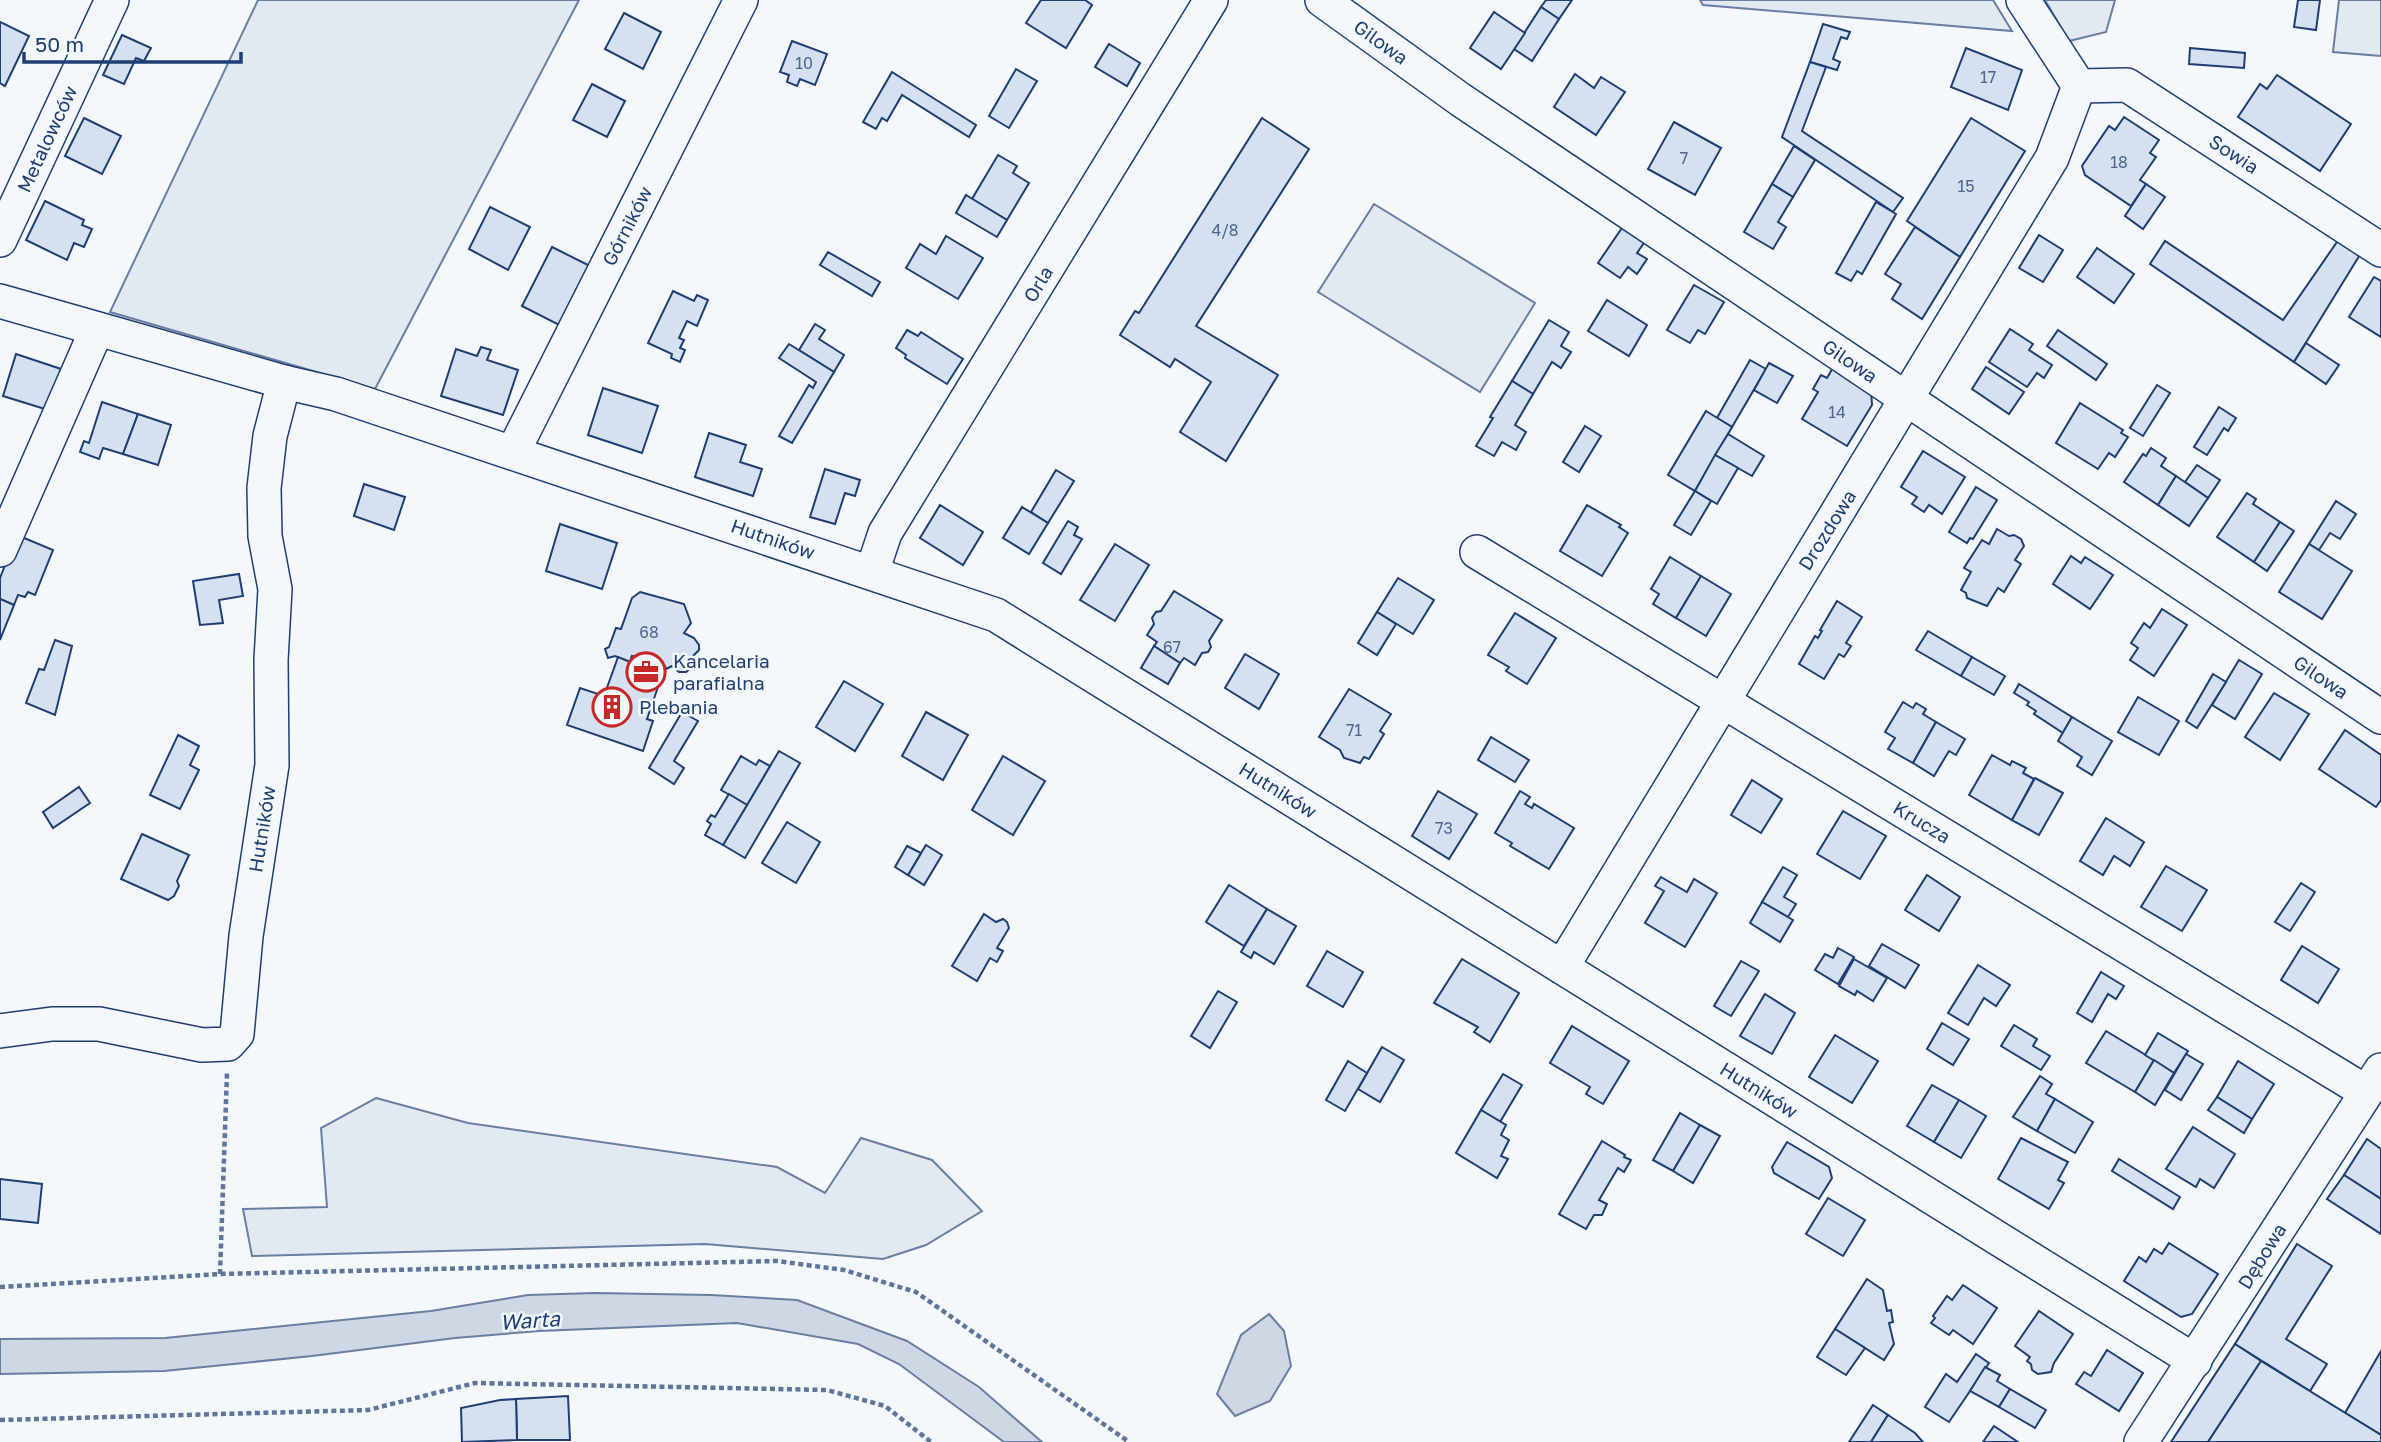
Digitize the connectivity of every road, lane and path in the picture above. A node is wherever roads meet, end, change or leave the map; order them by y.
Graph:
1 (113, 0) edge
2 (741, 0) edge
3 (1212, 0) edge
4 (1322, 0) edge
5 (2023, 0) edge
6 (2079, 86) junction
7 (0, 240) edge
8 (2381, 250) edge
9 (0, 300) edge
10 (97, 329) junction
11 (284, 382) junction
12 (1907, 399) junction
13 (513, 452) junction
14 (0, 550) edge
15 (1477, 552) dead end
16 (872, 572) junction
17 (1723, 701) junction
18 (2381, 717) edge
19 (1562, 967) junction
20 (0, 1031) edge
21 (228, 1044) junction
22 (2374, 1081) edge
23 (220, 1274) junction
24 (0, 1287) edge
25 (2195, 1361) junction
26 (0, 1420) edge
27 (931, 1442) edge
28 (1129, 1442) edge
29 (2141, 1442) edge

1 - 7 street, Metalowców
2 - 13 street, Górników
3 - 16 street, Orla
4 - 12 street, Gilowa
5 - 6 street
6 - 8 street, Sowia
6 - 12 street, Drozdowa
9 - 10 street, Hutników
10 - 11 street, Hutników
10 - 14 street
11 - 13 street, Hutników
11 - 21 street, Hutników
12 - 17 street, Drozdowa
12 - 18 street, Gilowa
13 - 16 street, Hutników
15 - 17 street, Krucza
16 - 19 street, Hutników
17 - 19 street, Drozdowa
17 - 22 street, Krucza
19 - 25 street, Hutników
20 - 21 street
21 - 23 path
22 - 25 street, Dębowa
23 - 24 path
23 - 28 path
25 - 29 street, Dębowa
26 - 27 path

